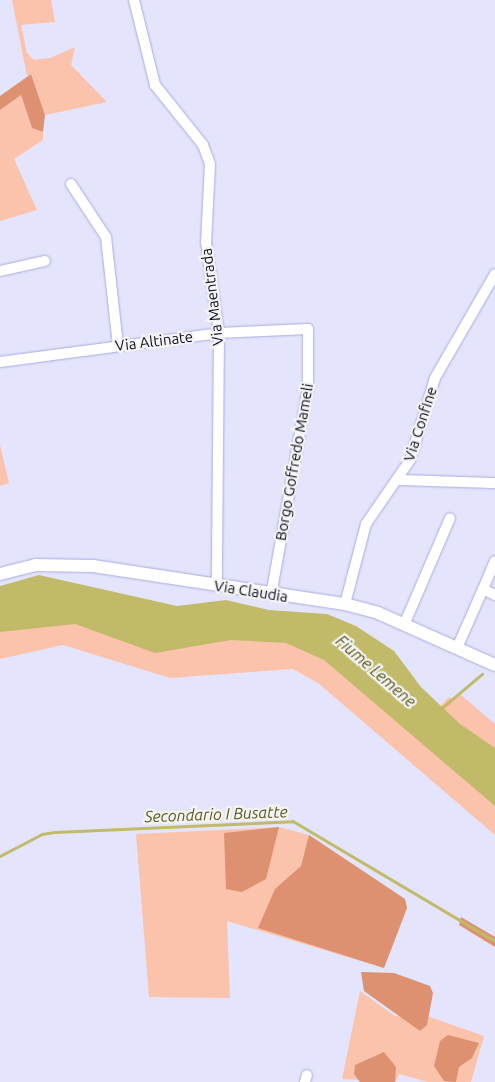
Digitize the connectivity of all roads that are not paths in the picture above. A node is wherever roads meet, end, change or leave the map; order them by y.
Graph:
1 (134, 0) edge
2 (71, 184) dead end
3 (45, 261) dead end
4 (0, 271) edge
5 (495, 274) edge
6 (308, 329) joint
7 (219, 333) junction
8 (118, 346) junction
9 (0, 362) edge
10 (399, 480) junction
11 (495, 483) edge
12 (450, 518) dead end
13 (495, 561) edge
14 (0, 574) edge
15 (217, 586) junction
16 (483, 589) junction
17 (495, 594) edge
18 (271, 595) junction
19 (345, 604) junction
20 (404, 625) junction
21 (457, 648) junction
22 (494, 665) edge

1 - 7 street, Via Maentrada
2 - 8 street
3 - 4 street
5 - 10 street, Via Confine
6 - 7 street, Via Altinate
6 - 18 street, Borgo Goffredo Mameli
7 - 8 street, Via Altinate
7 - 15 street, Via Maentrada
8 - 9 street, Via Altinate
10 - 11 street
10 - 19 street, Via Confine
12 - 20 street
13 - 16 street
14 - 15 street, Via Claudia
15 - 18 street, Via Claudia
16 - 17 street
16 - 21 street
18 - 19 street, Via Claudia
19 - 20 street, Via Claudia
20 - 21 street, Via Claudia
21 - 22 street, Via Claudia

